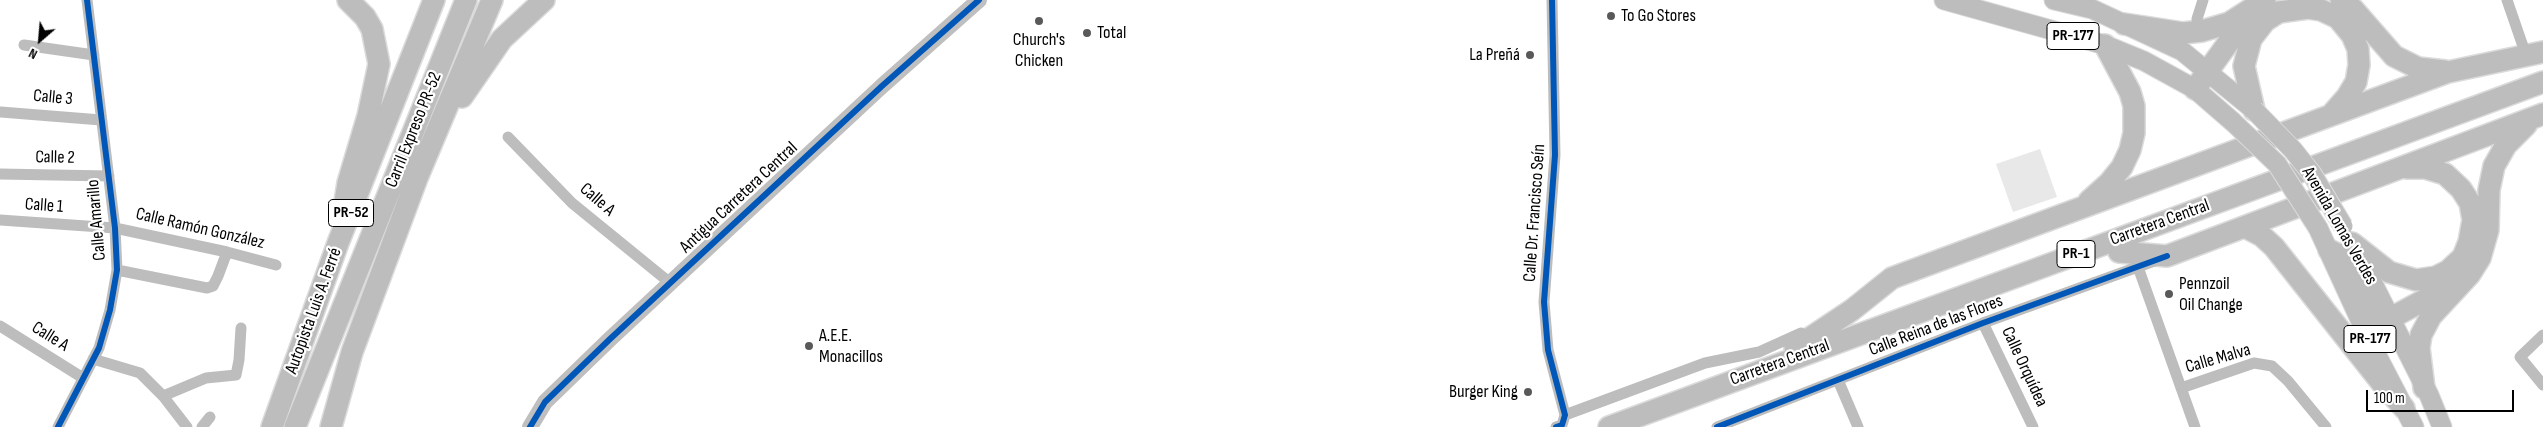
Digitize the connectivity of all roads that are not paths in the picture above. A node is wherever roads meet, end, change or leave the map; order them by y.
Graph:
1 (87, 0) edge
2 (348, 0) edge
3 (434, 0) edge
4 (466, 0) edge
5 (492, 0) edge
6 (544, 0) edge
7 (979, 0) edge
8 (1552, 0) edge
9 (1944, 0) edge
10 (2054, 0) edge
11 (2204, 0) edge
12 (2341, 0) edge
13 (2506, 0) edge
14 (2092, 4) edge
15 (2259, 4) edge
16 (2197, 19) dead end
17 (2124, 24) junction
18 (24, 45) dead end
19 (2105, 45) junction
20 (2534, 53) edge
21 (94, 55) junction
22 (2208, 71) junction
23 (2448, 72) junction
24 (2543, 82) edge
25 (2195, 89) junction
26 (2543, 96) edge
27 (2254, 110) junction
28 (2, 112) dead end
29 (2538, 116) edge
30 (2329, 117) junction
31 (101, 120) junction
32 (508, 137) dead end
33 (2402, 168) junction
34 (0, 174) edge
35 (109, 176) junction
36 (417, 178) junction
37 (2080, 208) junction
38 (0, 220) edge
39 (2245, 227) junction
40 (116, 228) junction
41 (2348, 234) junction
42 (338, 243) junction
43 (2329, 250) junction
44 (227, 252) junction
45 (2119, 252) junction
46 (2167, 256) junction
47 (276, 265) dead end
48 (2138, 267) junction
49 (117, 270) junction
50 (2470, 274) junction
51 (1892, 278) junction
52 (669, 282) junction
53 (2391, 318) junction
54 (1983, 323) junction
55 (0, 326) edge
56 (240, 328) dead end
57 (2543, 335) edge
58 (93, 359) junction
59 (1752, 374) junction
60 (83, 378) junction
61 (1838, 380) junction
62 (2543, 385) edge
63 (2181, 388) junction
64 (2427, 392) junction
65 (163, 396) junction
66 (2404, 408) junction
67 (210, 417) dead end
68 (1561, 422) edge
69 (58, 427) edge
70 (187, 427) edge
71 (202, 427) edge
72 (272, 427) edge
73 (295, 427) edge
74 (331, 427) edge
75 (530, 427) edge
76 (1609, 427) edge
77 (1646, 427) edge
78 (1717, 427) edge
79 (1858, 427) edge
80 (2033, 427) edge
81 (2195, 427) edge
82 (2326, 427) edge
83 (2414, 427) edge
84 (2442, 427) edge
85 (2451, 427) edge

1 - 21 street, Calle Amarillo
2 - 42 highway
3 - 42 highway, Autopista Luis A. Ferré / PR-52
4 - 73 highway, Carril Expreso PR-52
5 - 36 highway, PR-52
6 - 36 highway
7 - 52 street, Antigua Carretera Central
8 - 68 street, Calle Dr. Francisco Seín
9 - 19 main road, Avenida Lomas Verdes / PR-177
10 - 14 main road, Avenida Lomas Verdes / PR-177
11 - 16 street
12 - 23 highway
13 - 20 street
14 - 17 main road, Avenida Lomas Verdes / PR-177
15 - 17 highway
15 - 22 highway
17 - 22 main road, Avenida Lomas Verdes / PR-177
18 - 21 street
19 - 25 main road, Avenida Lomas Verdes / PR-177
19 - 37 highway
20 - 23 highway
21 - 31 street, Calle Amarillo
22 - 25 highway
22 - 27 main road, Avenida Lomas Verdes / PR-177
23 - 30 highway
24 - 59 highway, Carretera Central / PR-1
25 - 43 main road, Avenida Lomas Verdes / PR-177, bridge
26 - 45 highway, Carretera Central / PR-1
27 - 30 highway
27 - 41 main road, Avenida Lomas Verdes / PR-177, bridge
28 - 31 street, Calle 3
29 - 33 highway
29 - 50 highway
30 - 37 highway
31 - 35 street, Calle Amarillo
32 - 52 street, Calle A
33 - 39 highway
33 - 41 highway
34 - 35 street, Calle 2
35 - 40 street, Calle Amarillo
36 - 74 highway, PR-52
37 - 51 highway
38 - 40 street, Calle 1
39 - 46 highway
39 - 66 highway
40 - 44 street, Calle Ramón González
40 - 49 street, Calle Amarillo
41 - 53 main road, Avenida Lomas Verdes / PR-177
42 - 72 highway, Autopista Luis A. Ferré / PR-52
43 - 53 highway
43 - 66 main road, Avenida Lomas Verdes / PR-177
44 - 47 street, Calle Ramón González
44 - 49 street
45 - 46 highway
45 - 77 highway, Carretera Central / PR-1
46 - 48 street, Calle Reina de las Flores
48 - 54 street, Calle Reina de las Flores
48 - 63 street
49 - 58 street, Calle Amarillo
50 - 53 highway
50 - 64 highway
51 - 59 highway
51 - 68 street
52 - 75 street, Antigua Carretera Central
53 - 64 main road, Avenida Lomas Verdes / PR-177
54 - 61 street, Calle Reina de las Flores
54 - 80 street, Calle Orquídea
55 - 60 street, Calle A
56 - 65 street
57 - 62 street
58 - 60 street, Calle Amarillo
58 - 65 street
59 - 76 highway, Carretera Central / PR-1
60 - 69 street, Calle Amarillo
61 - 78 street, Calle Reina de las Flores
61 - 79 street
63 - 81 street
63 - 82 street, Calle Malva
64 - 84 main road, Avenida Lomas Verdes / PR-177
64 - 85 street
65 - 70 street
66 - 83 main road, Avenida Lomas Verdes / PR-177
67 - 71 street

